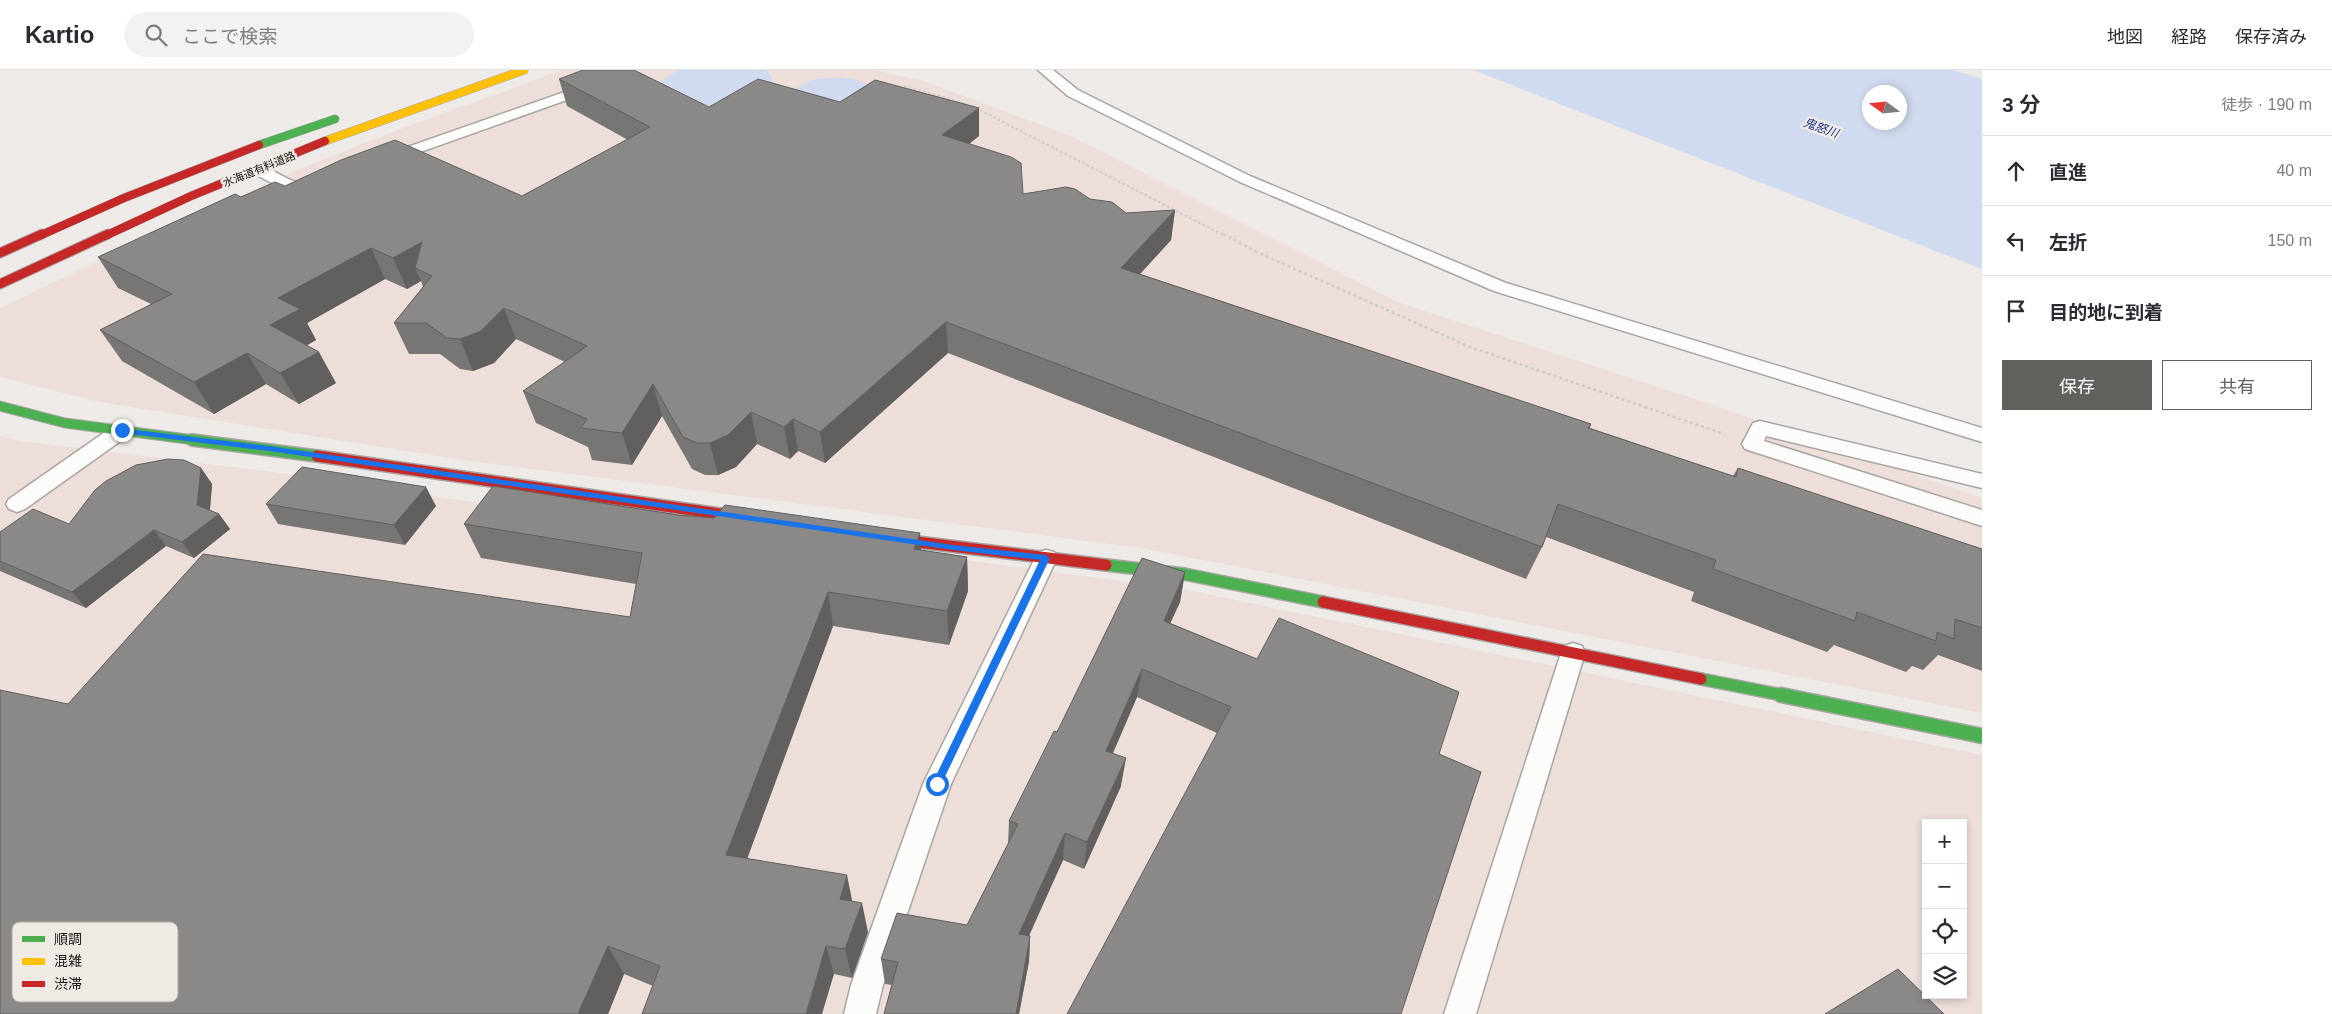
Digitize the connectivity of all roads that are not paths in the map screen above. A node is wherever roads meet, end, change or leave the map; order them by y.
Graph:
1 (498, 70) edge
2 (524, 70) edge
3 (1045, 70) edge
4 (458, 81) dead end
5 (574, 93) edge
6 (344, 116) dead end
7 (370, 165) edge
8 (258, 169) junction
9 (333, 178) edge
10 (0, 253) edge
11 (0, 284) edge
12 (0, 406) edge
13 (122, 430) junction
14 (1982, 435) edge
15 (1982, 481) edge
16 (17, 504) dead end
17 (1982, 518) edge
18 (768, 520) edge
19 (875, 536) edge
20 (1046, 558) junction
21 (1572, 653) junction
22 (1982, 736) edge
23 (860, 1014) edge
24 (1460, 1014) edge

1 - 4 main road
2 - 8 main road, 水海道有料道路
3 - 14 lane
5 - 7 lane
6 - 10 main road, 水海道有料道路
8 - 9 lane
8 - 11 main road, 水海道有料道路
12 - 13 main road
13 - 16 lane
13 - 18 main road
15 - 17 lane
19 - 20 main road
20 - 21 main road
20 - 23 lane
21 - 22 main road
21 - 24 lane

